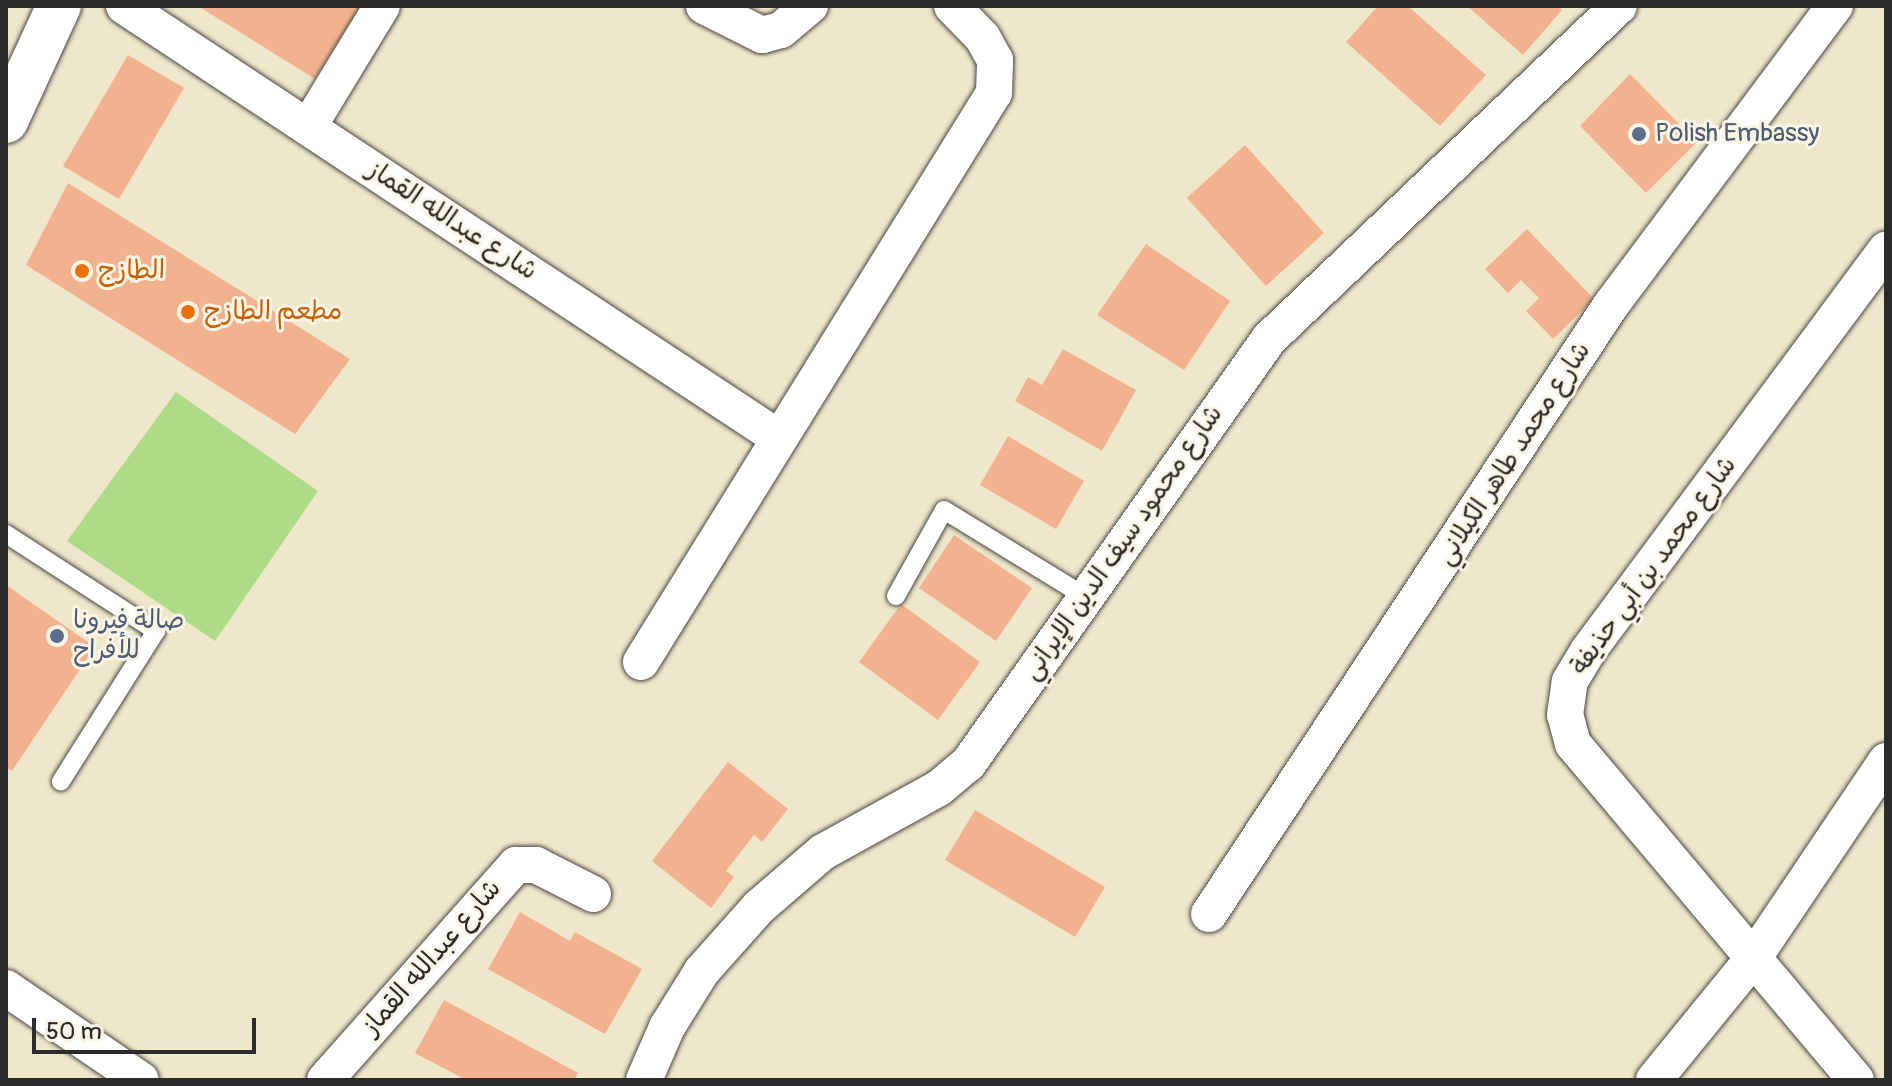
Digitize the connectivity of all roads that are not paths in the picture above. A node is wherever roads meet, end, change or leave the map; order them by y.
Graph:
1 (59, 6) edge
2 (124, 6) edge
3 (382, 6) edge
4 (704, 6) edge
5 (810, 6) edge
6 (952, 6) edge
7 (1619, 6) edge
8 (1835, 6) edge
9 (6, 121) edge
10 (309, 126) junction
11 (1886, 250) edge
12 (779, 438) junction
13 (6, 534) edge
14 (896, 596) dead end
15 (1086, 597) junction
16 (641, 662) dead end
17 (1886, 761) edge
18 (61, 781) dead end
19 (593, 894) dead end
20 (1209, 914) dead end
21 (1752, 960) junction
22 (6, 988) edge
23 (141, 1080) edge
24 (325, 1080) edge
25 (644, 1080) edge
26 (1654, 1080) edge
27 (1856, 1080) edge

1 - 9 main road
2 - 10 street, شارع عبدالله القماز
3 - 10 street
4 - 5 street
6 - 12 street
7 - 15 street, شارع محمود سيف الدين الإيراني
8 - 20 street, شارع محمد طاهر الكيلاني
10 - 12 street, شارع عبدالله القماز
11 - 21 street, شارع محمد بن أبي حذيفة
12 - 16 street
13 - 18 lane
14 - 15 lane
15 - 25 street, شارع محمود سيف الدين الإيراني
17 - 21 street
19 - 24 street, شارع عبدالله القماز
21 - 26 street
21 - 27 street, شارع محمد بن أبي حذيفة
22 - 23 street

